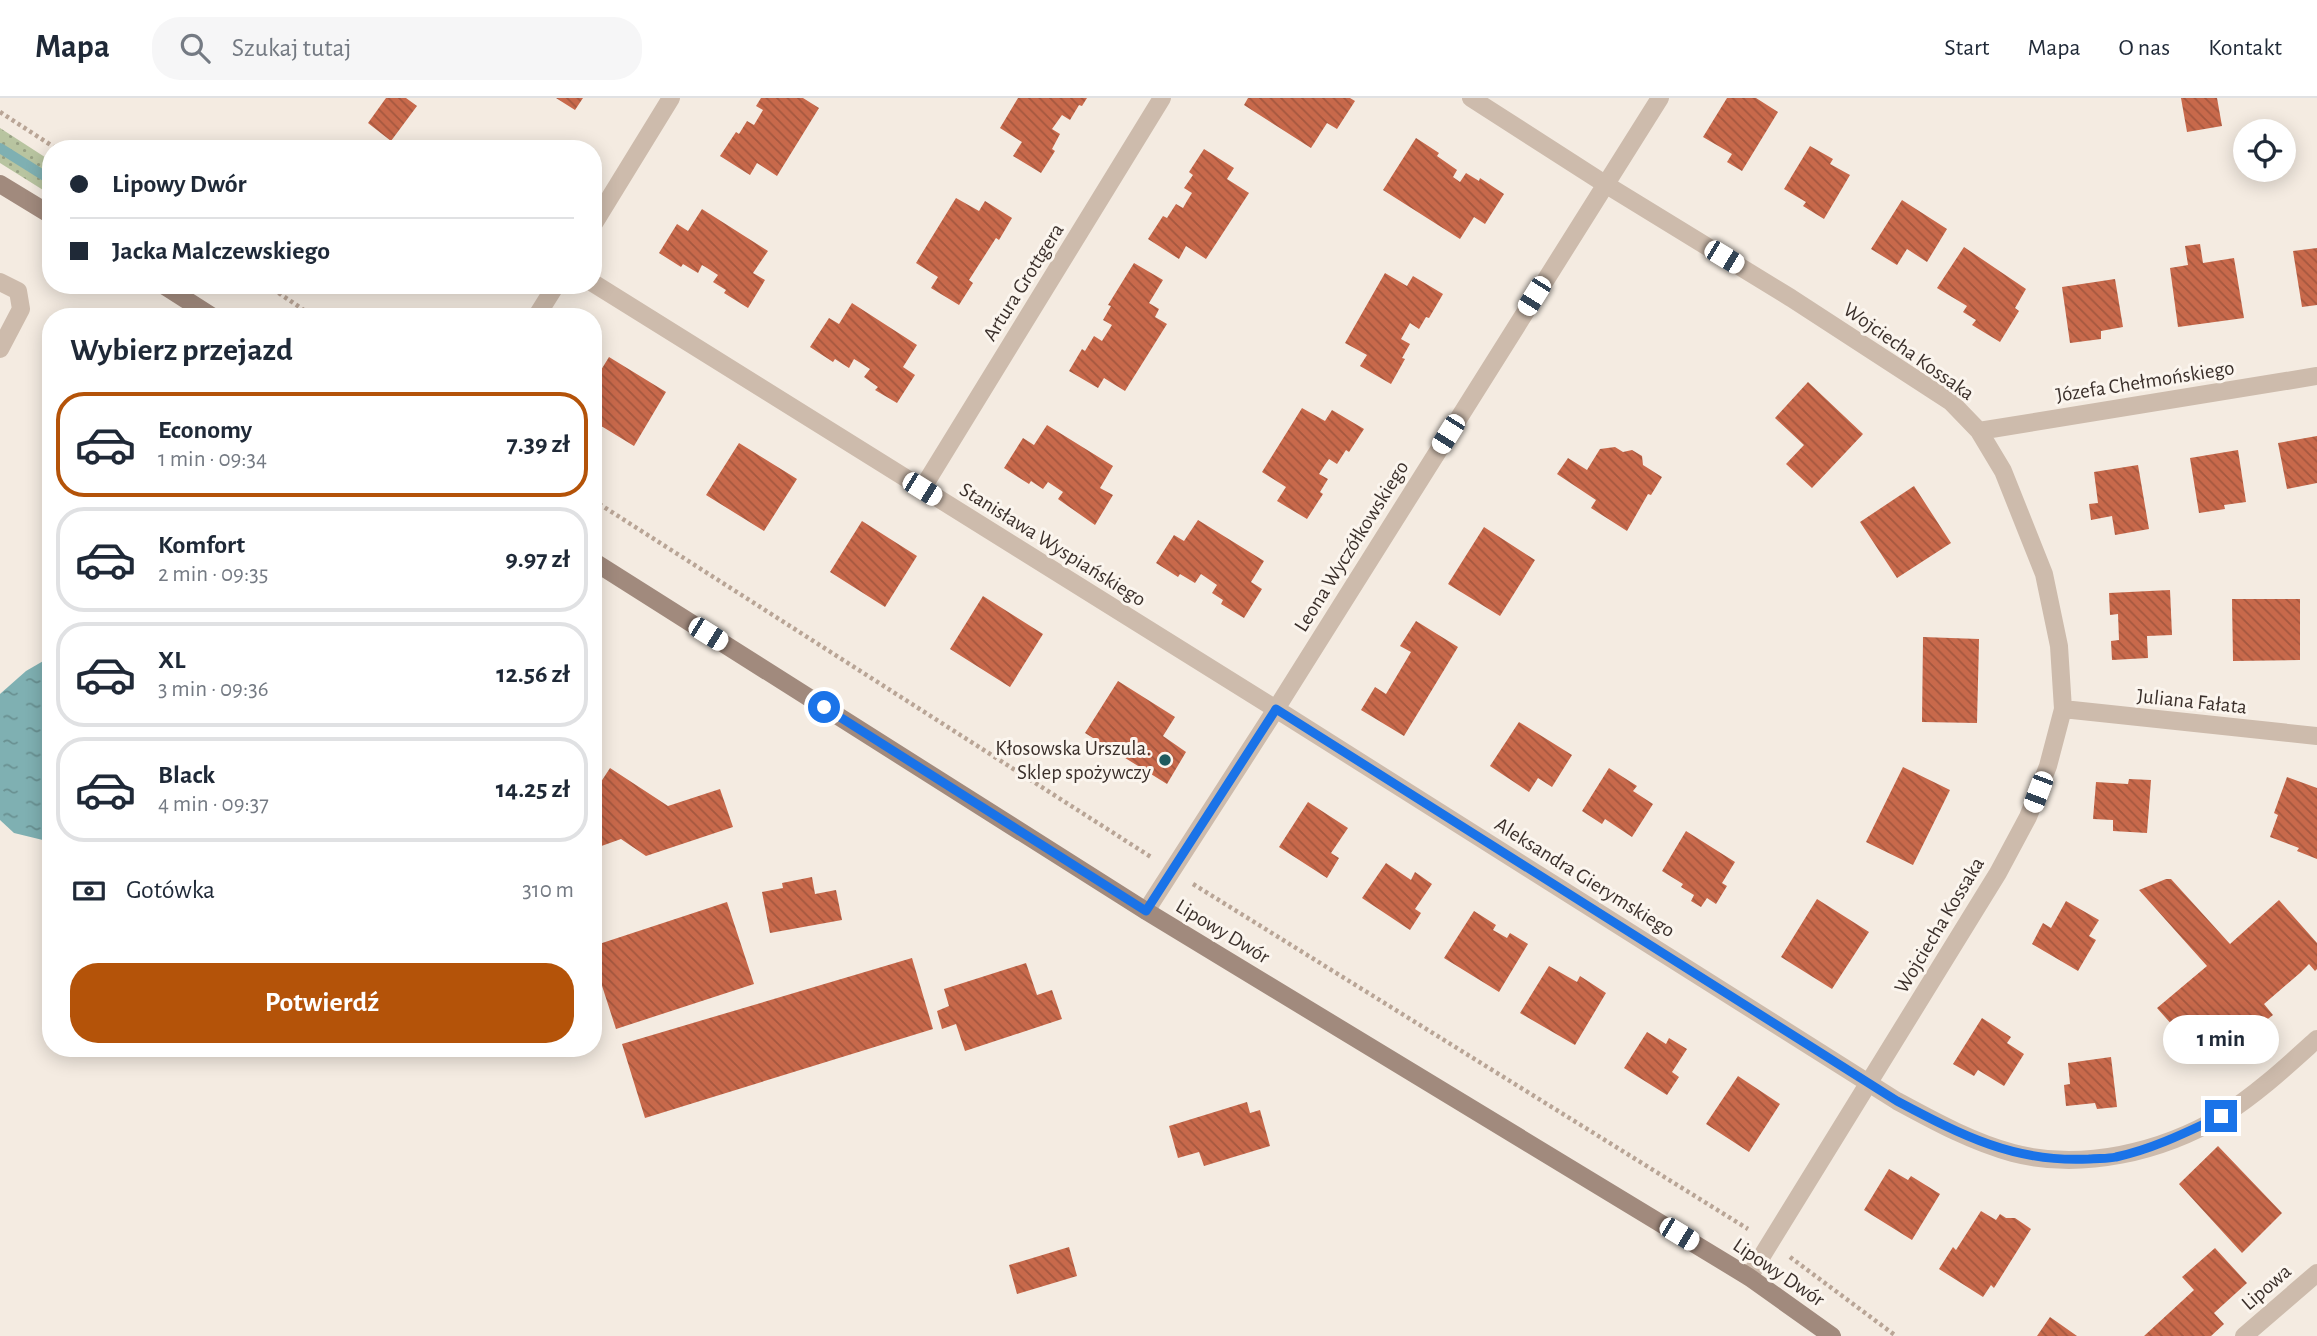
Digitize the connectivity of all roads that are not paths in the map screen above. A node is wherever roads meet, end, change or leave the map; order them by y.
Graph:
1 (671, 98) edge
2 (1162, 98) edge
3 (1471, 98) edge
4 (1660, 98) edge
5 (0, 184) edge
6 (1605, 184) junction
7 (42, 210) edge
8 (602, 210) edge
9 (0, 282) edge
10 (602, 289) edge
11 (177, 294) edge
12 (199, 308) edge
13 (0, 349) edge
14 (2317, 376) edge
15 (1979, 431) junction
16 (922, 489) junction
17 (602, 567) edge
18 (1276, 709) junction
19 (2063, 709) junction
20 (2317, 736) edge
21 (1146, 911) junction
22 (2317, 1039) edge
23 (1869, 1082) junction
24 (2317, 1273) edge
25 (1749, 1277) junction
26 (1832, 1336) edge
27 (2244, 1336) edge

1 - 8 street
2 - 16 street, Artura Grottgera
3 - 6 street, Wojciecha Kossaka
4 - 6 street, Leona Wyczółkowskiego
5 - 7 street
6 - 15 street, Wojciecha Kossaka
6 - 18 street, Leona Wyczółkowskiego
9 - 13 street
10 - 16 street, Stanisława Wyspiańskiego
11 - 12 street
14 - 15 street, Józefa Chełmońskiego
15 - 19 street, Wojciecha Kossaka
16 - 18 street, Stanisława Wyspiańskiego
17 - 21 street, Lipowy Dwór
18 - 21 street, Leona Wyczółkowskiego
18 - 23 street, Aleksandra Gierymskiego
19 - 20 street, Juliana Fałata
19 - 23 street, Wojciecha Kossaka
21 - 25 street, Lipowy Dwór
22 - 23 street, Aleksandra Gierymskiego
23 - 25 street, Wojciecha Kossaka
24 - 27 street, Lipowa
25 - 26 street, Lipowy Dwór

